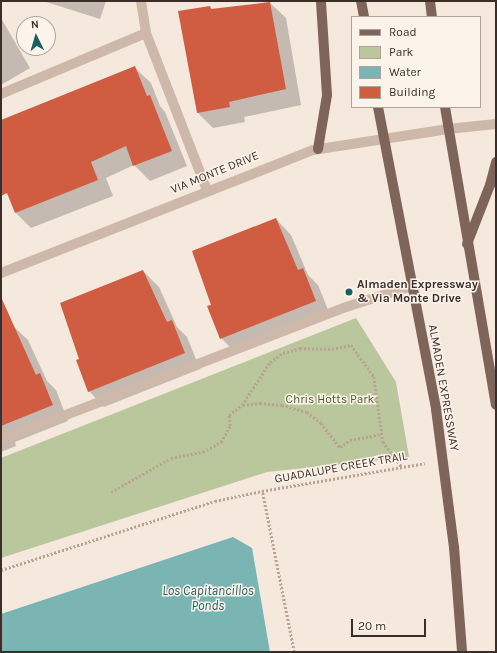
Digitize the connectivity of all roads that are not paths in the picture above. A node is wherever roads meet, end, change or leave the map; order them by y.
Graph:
1 (141, 1) edge
2 (322, 1) edge
3 (361, 1) edge
4 (430, 1) edge
5 (364, 16) edge
6 (432, 16) edge
7 (146, 33) junction
8 (1, 94) edge
9 (378, 108) edge
10 (445, 108) edge
11 (496, 124) edge
12 (448, 129) junction
13 (382, 137) junction
14 (318, 149) junction
15 (496, 162) edge
16 (207, 190) junction
17 (467, 244) junction
18 (1, 273) edge
19 (412, 286) junction
20 (496, 405) edge
21 (1, 440) edge
22 (462, 652) edge

1 - 7 street
2 - 14 main road
3 - 5 main road
4 - 6 main road
7 - 8 street
7 - 16 street
9 - 13 main road, ALMADEN EXPRESSWAY
10 - 12 main road
11 - 12 street, VIA MONTE DRIVE
12 - 13 street, VIA MONTE DRIVE
12 - 17 main road
13 - 14 street, VIA MONTE DRIVE
13 - 19 main road, ALMADEN EXPRESSWAY
14 - 16 street, VIA MONTE DRIVE
15 - 17 main road
16 - 18 street, VIA MONTE DRIVE
17 - 20 main road
19 - 21 street
19 - 22 main road, ALMADEN EXPRESSWAY

